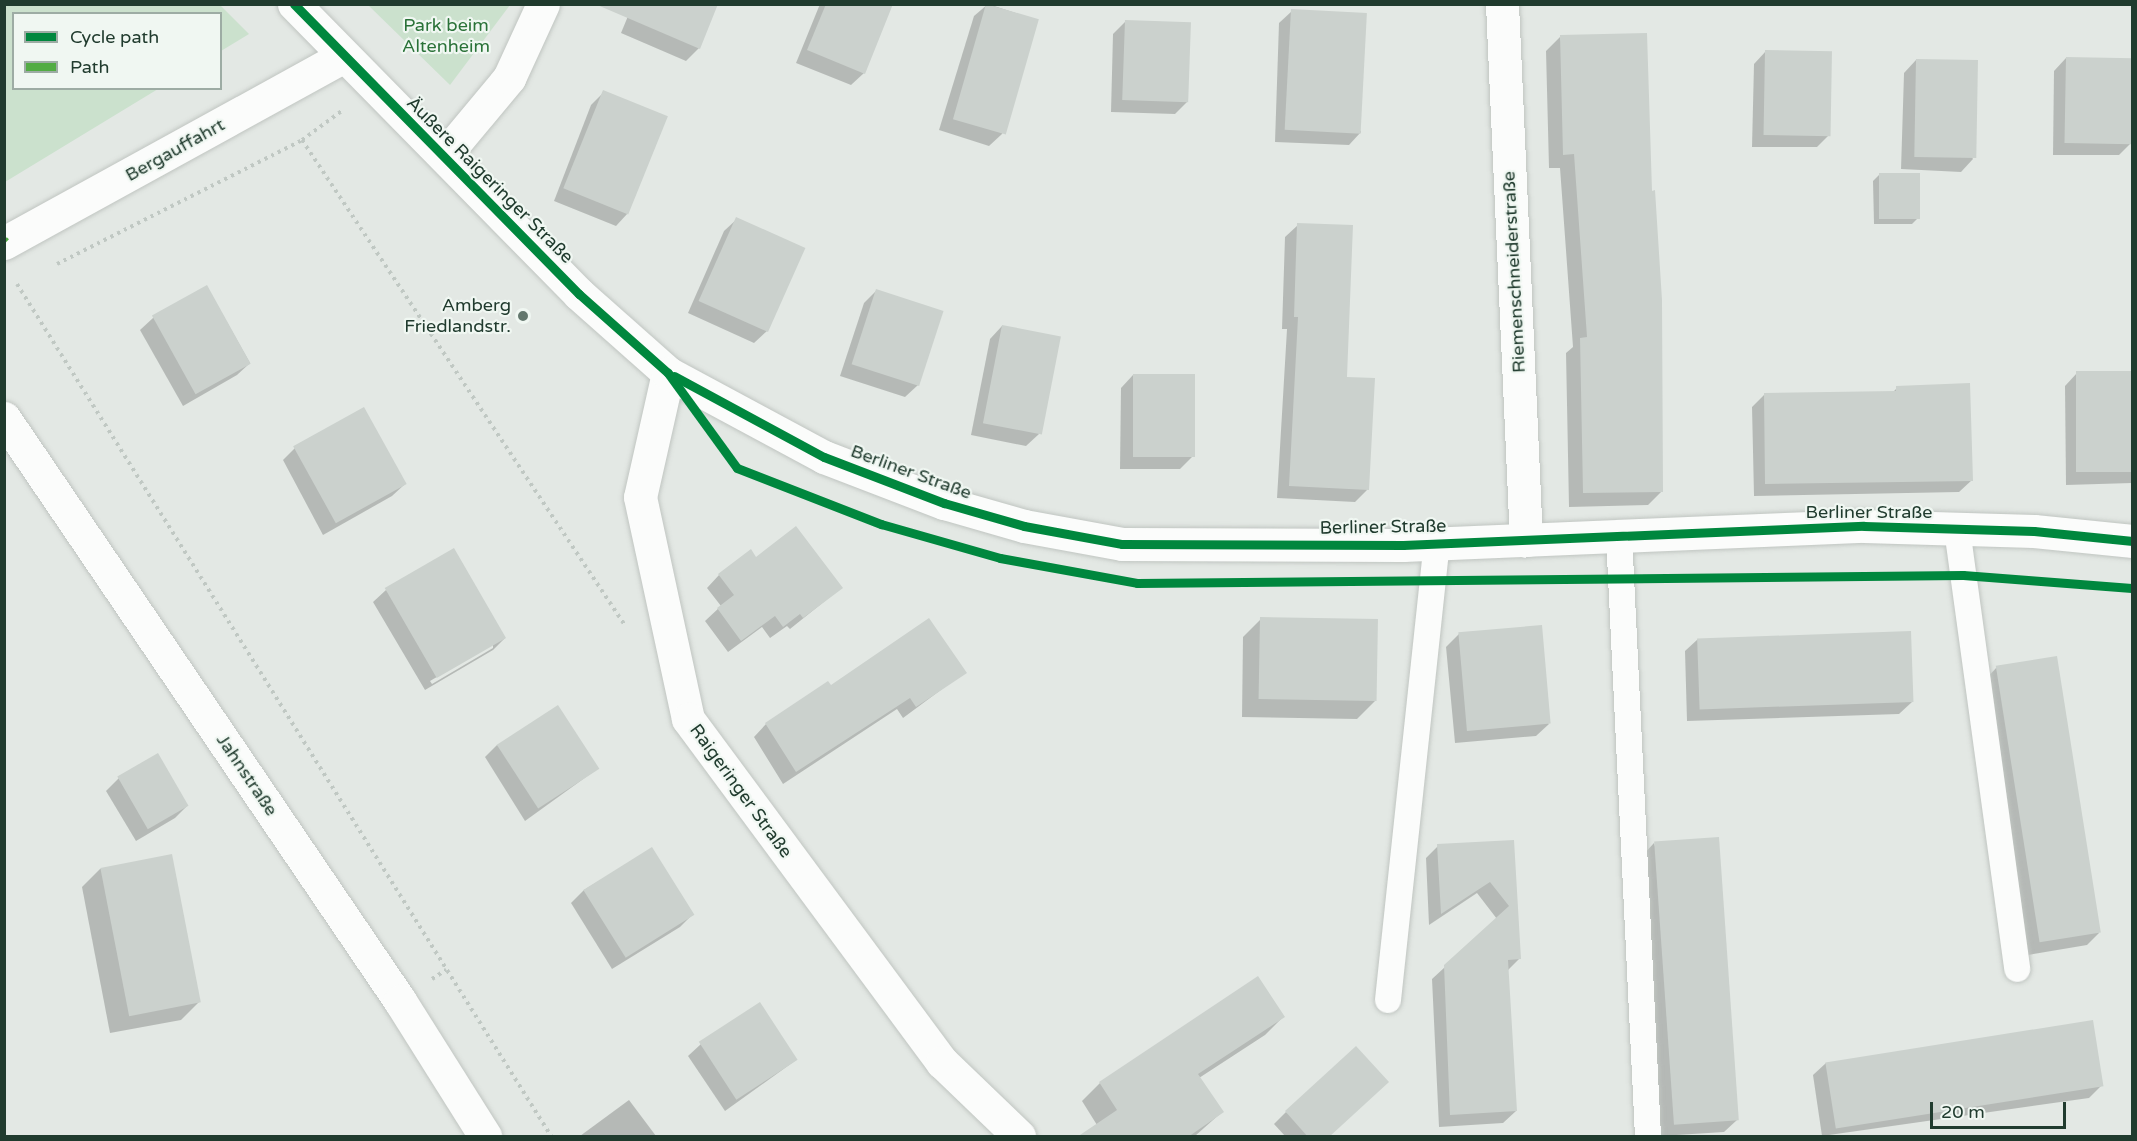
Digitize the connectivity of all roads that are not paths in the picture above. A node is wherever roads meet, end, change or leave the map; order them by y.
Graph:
1 (294, 4) edge
2 (543, 4) edge
3 (1502, 4) edge
4 (344, 56) junction
5 (444, 156) junction
6 (4, 243) edge
7 (668, 373) junction
8 (4, 418) edge
9 (1957, 529) junction
10 (1618, 535) junction
11 (1526, 540) junction
12 (2133, 541) edge
13 (1437, 543) junction
14 (2017, 969) dead end
15 (1388, 1000) dead end
16 (484, 1137) edge
17 (1019, 1137) edge
18 (1648, 1137) edge

1 - 4 street, Äußere Raigeringer Straße
2 - 5 street
3 - 11 street, Riemenschneiderstraße
4 - 5 street, Äußere Raigeringer Straße
4 - 6 street, Bergauffahrt
5 - 7 street, Äußere Raigeringer Straße
7 - 13 street, Berliner Straße
7 - 17 street, Raigeringer Straße
8 - 16 street, Jahnstraße
9 - 10 street, Berliner Straße
9 - 12 street, Berliner Straße
9 - 14 lane
10 - 11 street, Berliner Straße
10 - 18 lane
11 - 13 street, Berliner Straße
13 - 15 lane

